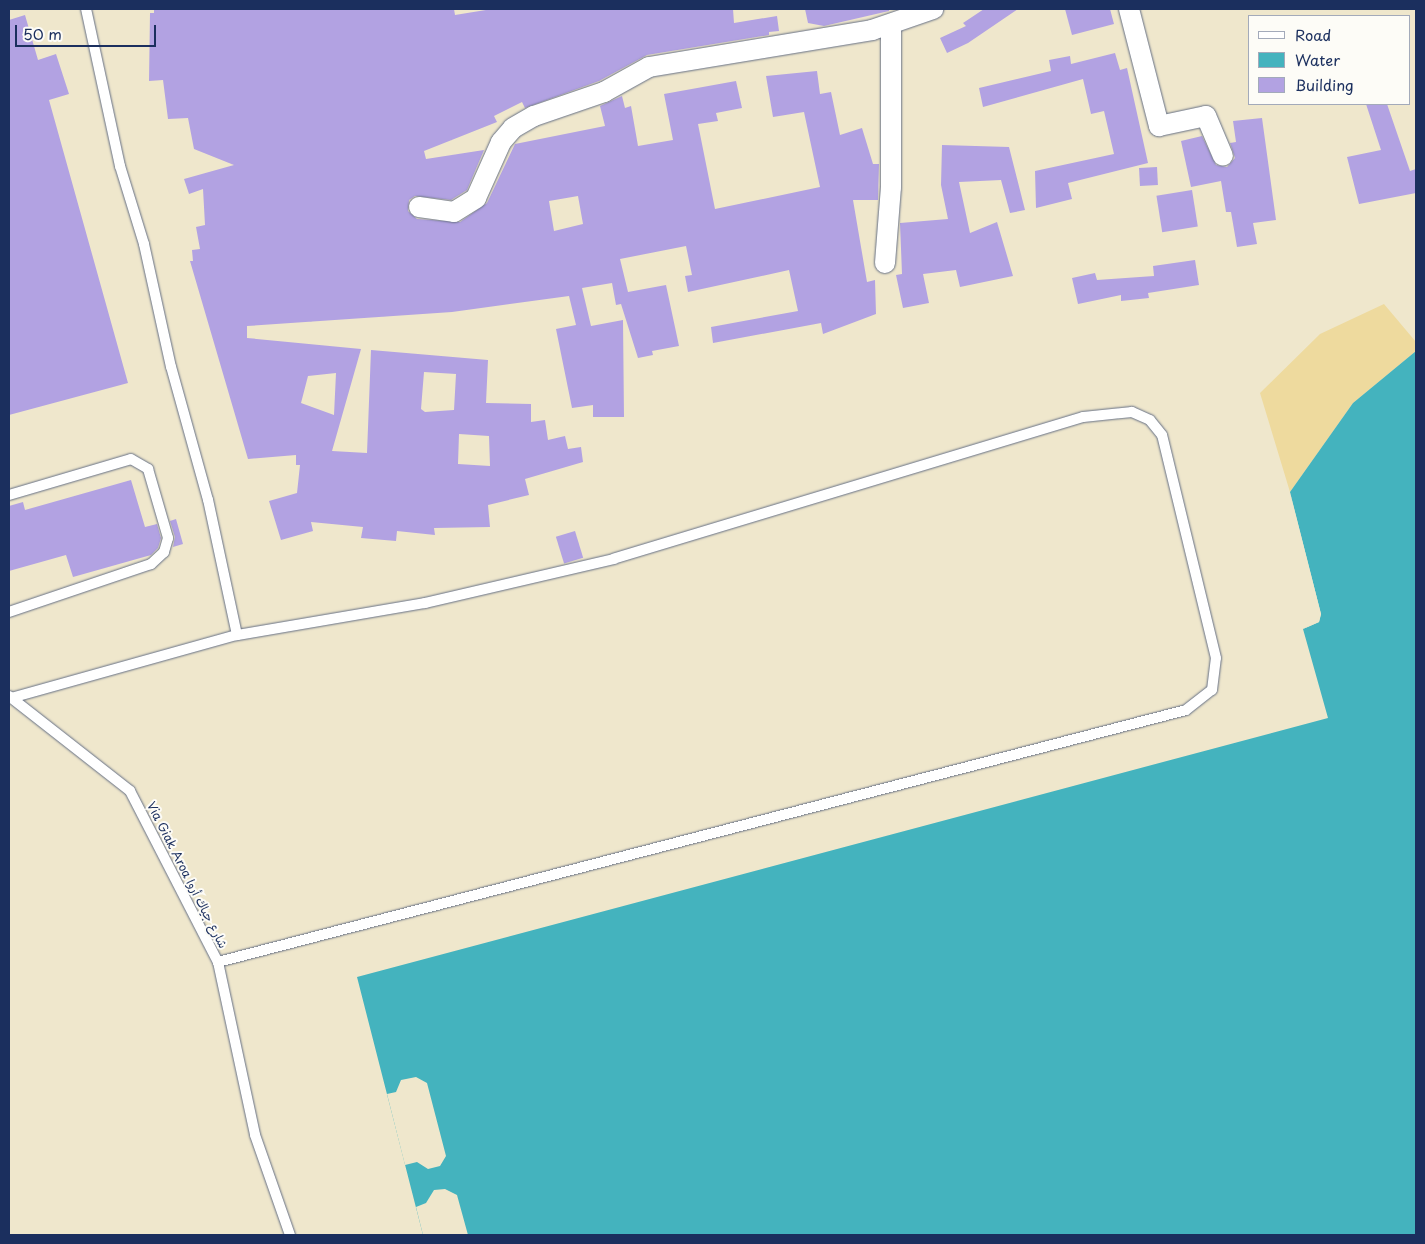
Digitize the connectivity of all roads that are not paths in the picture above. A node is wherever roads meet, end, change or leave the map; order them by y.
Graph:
1 (86, 9) edge
2 (933, 9) edge
3 (1129, 9) edge
4 (891, 25) junction
5 (1223, 156) dead end
6 (419, 207) dead end
7 (885, 263) dead end
8 (9, 495) edge
9 (9, 612) edge
10 (237, 635) junction
11 (10, 697) edge
12 (218, 962) junction
13 (290, 1235) edge

1 - 10 lane
2 - 4 street
3 - 5 street
4 - 6 street
4 - 7 street
8 - 9 lane
10 - 11 lane
10 - 12 lane
11 - 12 lane, Via Giak Aroa شارع جياك أروا
12 - 13 lane, Via Giak Aroa شارع جياك أروا

